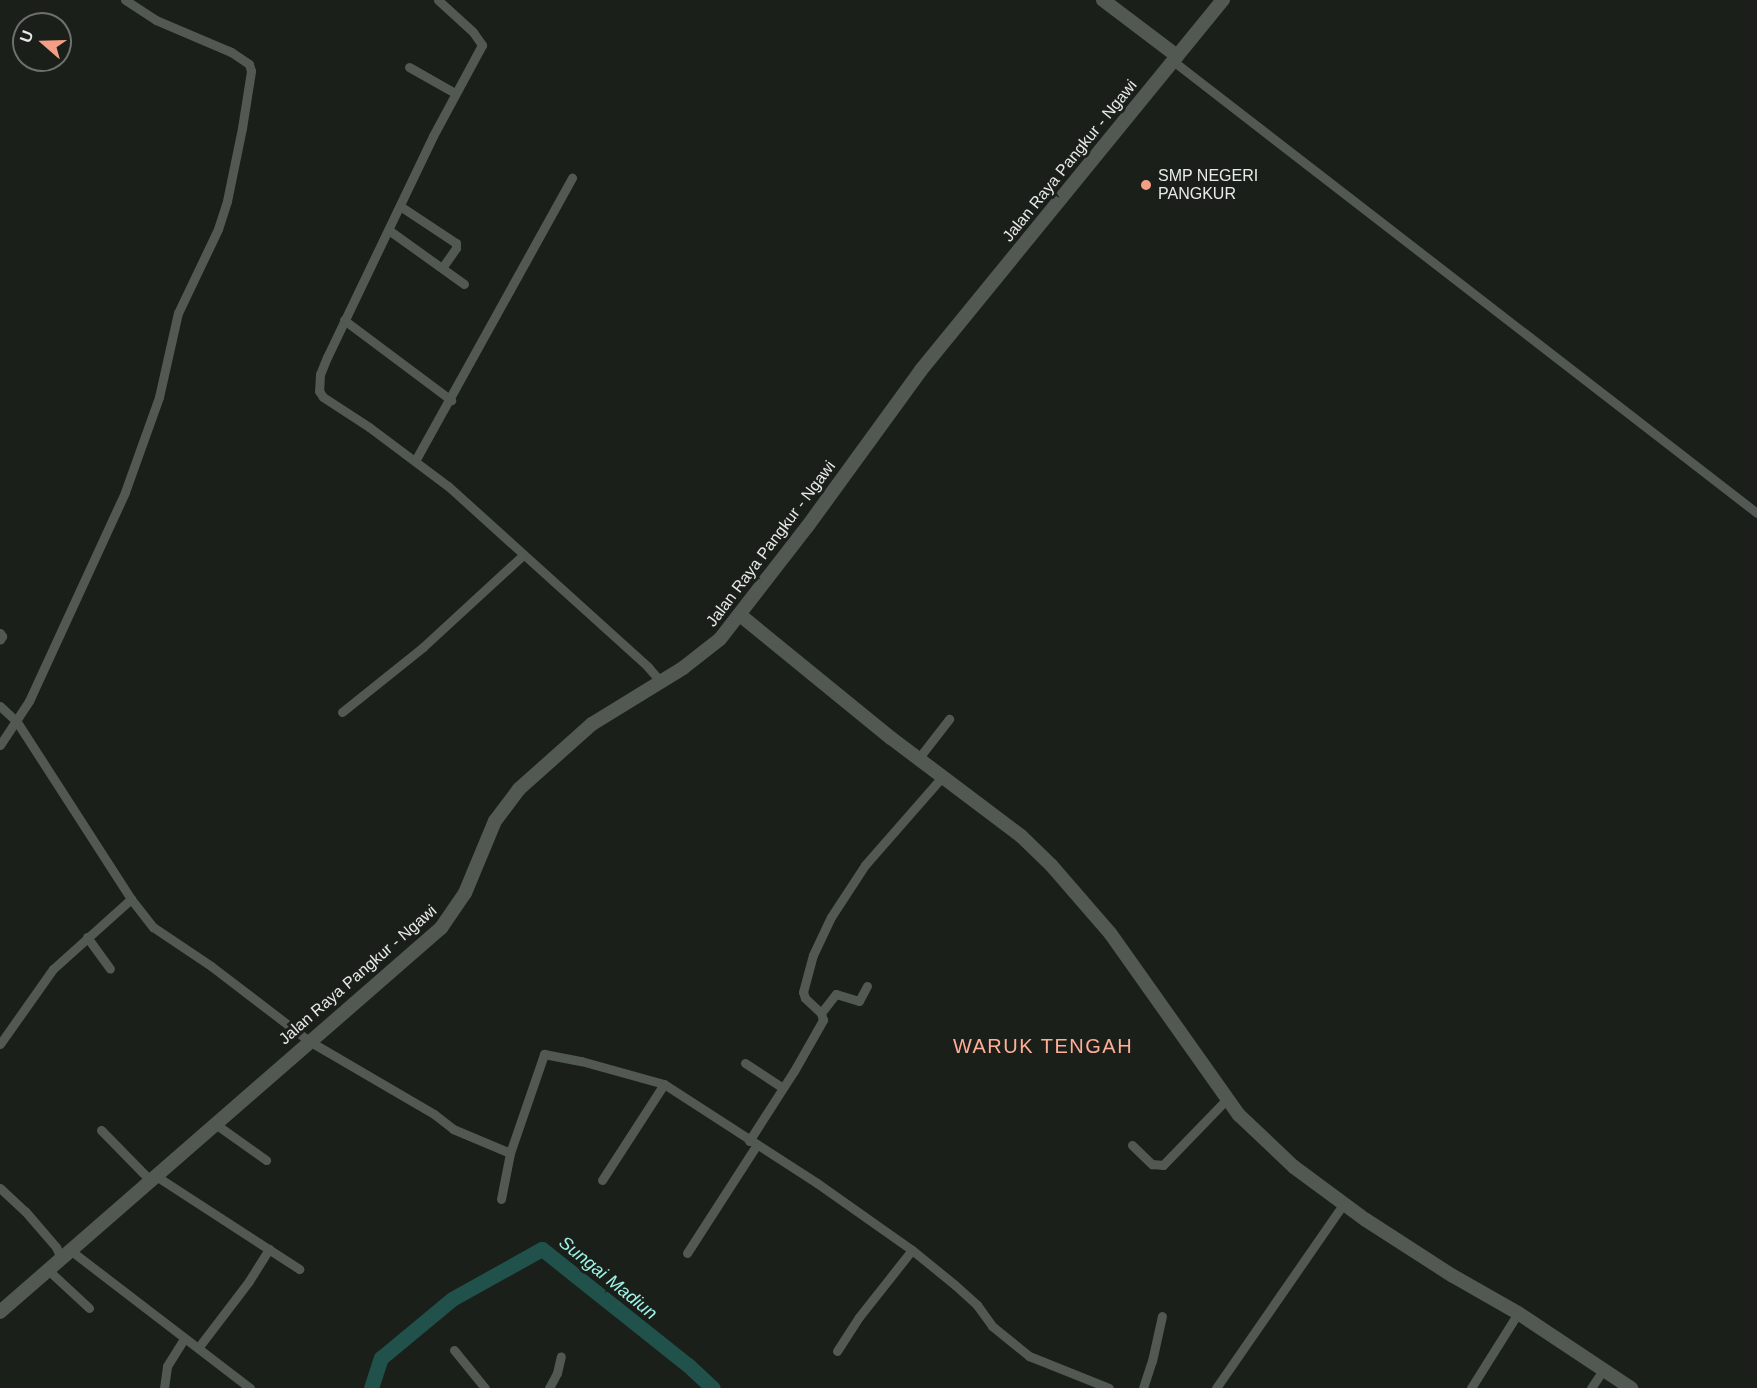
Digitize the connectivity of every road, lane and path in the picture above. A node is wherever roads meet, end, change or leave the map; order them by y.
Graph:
1 (125, 0) edge
2 (438, 0) edge
3 (1103, 0) edge
4 (1223, 0) edge
5 (1175, 58) junction
6 (409, 67) dead end
7 (455, 93) junction
8 (572, 178) dead end
9 (400, 206) junction
10 (390, 231) junction
11 (442, 268) junction
12 (464, 285) dead end
13 (344, 320) junction
14 (451, 400) junction
15 (415, 461) junction
16 (1757, 513) edge
17 (523, 555) junction
18 (740, 615) junction
19 (0, 633) edge
20 (0, 640) edge
21 (660, 681) junction
22 (0, 706) edge
23 (342, 712) dead end
24 (949, 719) dead end
25 (17, 722) junction
26 (0, 745) edge
27 (918, 759) junction
28 (943, 776) junction
29 (131, 899) junction
30 (87, 937) junction
31 (110, 969) dead end
32 (867, 986) dead end
33 (821, 1012) junction
34 (309, 1041) junction
35 (0, 1044) edge
36 (745, 1063) dead end
37 (664, 1084) junction
38 (783, 1088) junction
39 (1227, 1099) junction
40 (214, 1124) junction
41 (101, 1130) dead end
42 (753, 1143) junction
43 (1132, 1145) dead end
44 (510, 1153) junction
45 (266, 1160) dead end
46 (153, 1178) junction
47 (602, 1180) dead end
48 (0, 1188) edge
49 (501, 1199) dead end
50 (1344, 1203) junction
51 (269, 1250) junction
52 (912, 1250) junction
53 (687, 1253) dead end
54 (66, 1254) junction
55 (299, 1269) dead end
56 (48, 1270) junction
57 (89, 1308) dead end
58 (0, 1312) edge
59 (1518, 1313) junction
60 (1162, 1316) dead end
61 (184, 1339) junction
62 (198, 1348) junction
63 (454, 1350) dead end
64 (837, 1351) dead end
65 (561, 1356) dead end
66 (1603, 1370) junction
67 (164, 1388) edge
68 (250, 1388) edge
69 (485, 1388) edge
70 (549, 1388) edge
71 (1109, 1388) edge
72 (1143, 1388) edge
73 (1216, 1388) edge
74 (1471, 1388) edge
75 (1592, 1388) edge
76 (1631, 1388) edge

1 - 25 street
2 - 7 street
3 - 5 main road
4 - 5 main road, Jalan Raya Pangkur - Ngawi
5 - 16 street
5 - 18 main road, Jalan Raya Pangkur - Ngawi
6 - 7 street
7 - 9 street
8 - 14 street
9 - 10 street
9 - 11 street
10 - 11 street
10 - 13 street
11 - 12 street
13 - 14 street
13 - 15 street
14 - 15 street
15 - 17 street
17 - 21 street
17 - 23 street
18 - 21 main road, Jalan Raya Pangkur - Ngawi
18 - 27 main road
19 - 20 street
21 - 34 main road, Jalan Raya Pangkur - Ngawi
22 - 25 street
24 - 27 street
25 - 26 street
25 - 29 street
27 - 28 main road
28 - 33 street
28 - 39 main road
29 - 30 street
29 - 34 street
30 - 31 street
30 - 35 street
32 - 33 street
33 - 38 street
34 - 40 main road, Jalan Raya Pangkur - Ngawi
34 - 44 street
36 - 38 street
37 - 42 street
37 - 44 street
37 - 47 street
38 - 42 street
39 - 43 street
39 - 50 main road
40 - 45 street
40 - 46 main road, Jalan Raya Pangkur - Ngawi
41 - 46 street
42 - 52 street
42 - 53 street
44 - 49 street
46 - 51 street
46 - 54 main road, Jalan Raya Pangkur - Ngawi
48 - 54 street
50 - 59 main road
50 - 73 street
51 - 55 street
51 - 62 street
52 - 64 street
52 - 71 street
54 - 56 main road, Jalan Raya Pangkur - Ngawi
54 - 61 street
56 - 57 street
56 - 58 main road, Jalan Raya Pangkur - Ngawi
59 - 66 main road
59 - 74 street
60 - 72 street
61 - 62 street
61 - 67 street
62 - 68 street
63 - 69 street
65 - 70 street
66 - 75 street
66 - 76 main road

